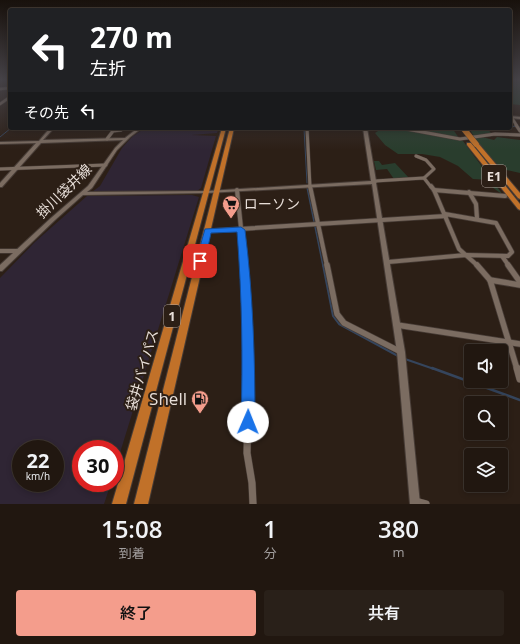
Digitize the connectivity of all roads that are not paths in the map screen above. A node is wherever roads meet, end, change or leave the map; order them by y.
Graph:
1 (512, 118) edge
2 (50, 130) edge
3 (121, 130) edge
4 (137, 130) edge
5 (224, 130) edge
6 (231, 130) edge
7 (306, 130) edge
8 (365, 130) edge
9 (413, 130) edge
10 (458, 130) edge
11 (465, 130) edge
12 (520, 131) edge
13 (520, 135) edge
14 (107, 139) junction
15 (125, 139) junction
16 (41, 142) junction
17 (0, 143) edge
18 (416, 156) dead end
19 (106, 165) junction
20 (17, 168) junction
21 (0, 169) edge
22 (424, 178) junction
23 (375, 182) junction
24 (310, 185) junction
25 (0, 186) edge
26 (237, 190) junction
27 (434, 190) junction
28 (212, 192) junction
29 (469, 192) junction
30 (83, 194) junction
31 (504, 196) tunnel mouth
32 (520, 197) edge
33 (520, 208) edge
34 (445, 215) junction
35 (477, 218) junction
36 (381, 221) junction
37 (316, 225) junction
38 (241, 230) junction
39 (208, 231) junction
40 (0, 251) edge
41 (19, 251) junction
42 (466, 255) junction
43 (502, 256) junction
44 (388, 262) junction
45 (0, 269) edge
46 (490, 280) junction
47 (520, 284) edge
48 (397, 325) junction
49 (510, 342) junction
50 (520, 344) edge
51 (402, 356) junction
52 (520, 379) edge
53 (415, 503) edge
54 (119, 504) edge
55 (141, 504) edge
56 (253, 504) edge
57 (426, 504) edge

1 - 12 street
2 - 16 street
3 - 14 street
4 - 15 street, 掛川袋井線
5 - 28 highway, 袋井バイパス / 1
6 - 28 highway, 袋井バイパス / 1
7 - 24 street
8 - 23 street
9 - 13 street
10 - 33 highway, E1
11 - 32 highway, E1, bridge
14 - 15 street
14 - 16 street
15 - 19 street, 掛川袋井線
16 - 17 street
16 - 20 street
18 - 22 street
19 - 20 street
19 - 30 street, 掛川袋井線
20 - 21 street
20 - 25 street
22 - 23 street
22 - 27 street
23 - 24 street
23 - 36 street
24 - 26 street
24 - 37 street
26 - 28 street
26 - 38 street
27 - 29 street
27 - 34 street
28 - 30 street
28 - 39 highway, 袋井バイパス / 1
28 - 54 highway, 袋井バイパス / 1
29 - 31 street
29 - 35 street
30 - 41 street, 掛川袋井線
34 - 35 street
34 - 36 street
34 - 42 street
35 - 43 street
36 - 37 street
36 - 44 street
37 - 38 street
37 - 51 street
38 - 39 street
38 - 56 street
39 - 55 highway, 袋井バイパス / 1
40 - 41 street
41 - 45 street, 掛川袋井線
42 - 43 street
42 - 44 street
42 - 46 street
43 - 47 street
44 - 48 street
46 - 47 street
46 - 49 street
48 - 49 street
48 - 51 street
49 - 50 street
49 - 52 street
51 - 53 street
53 - 57 street

